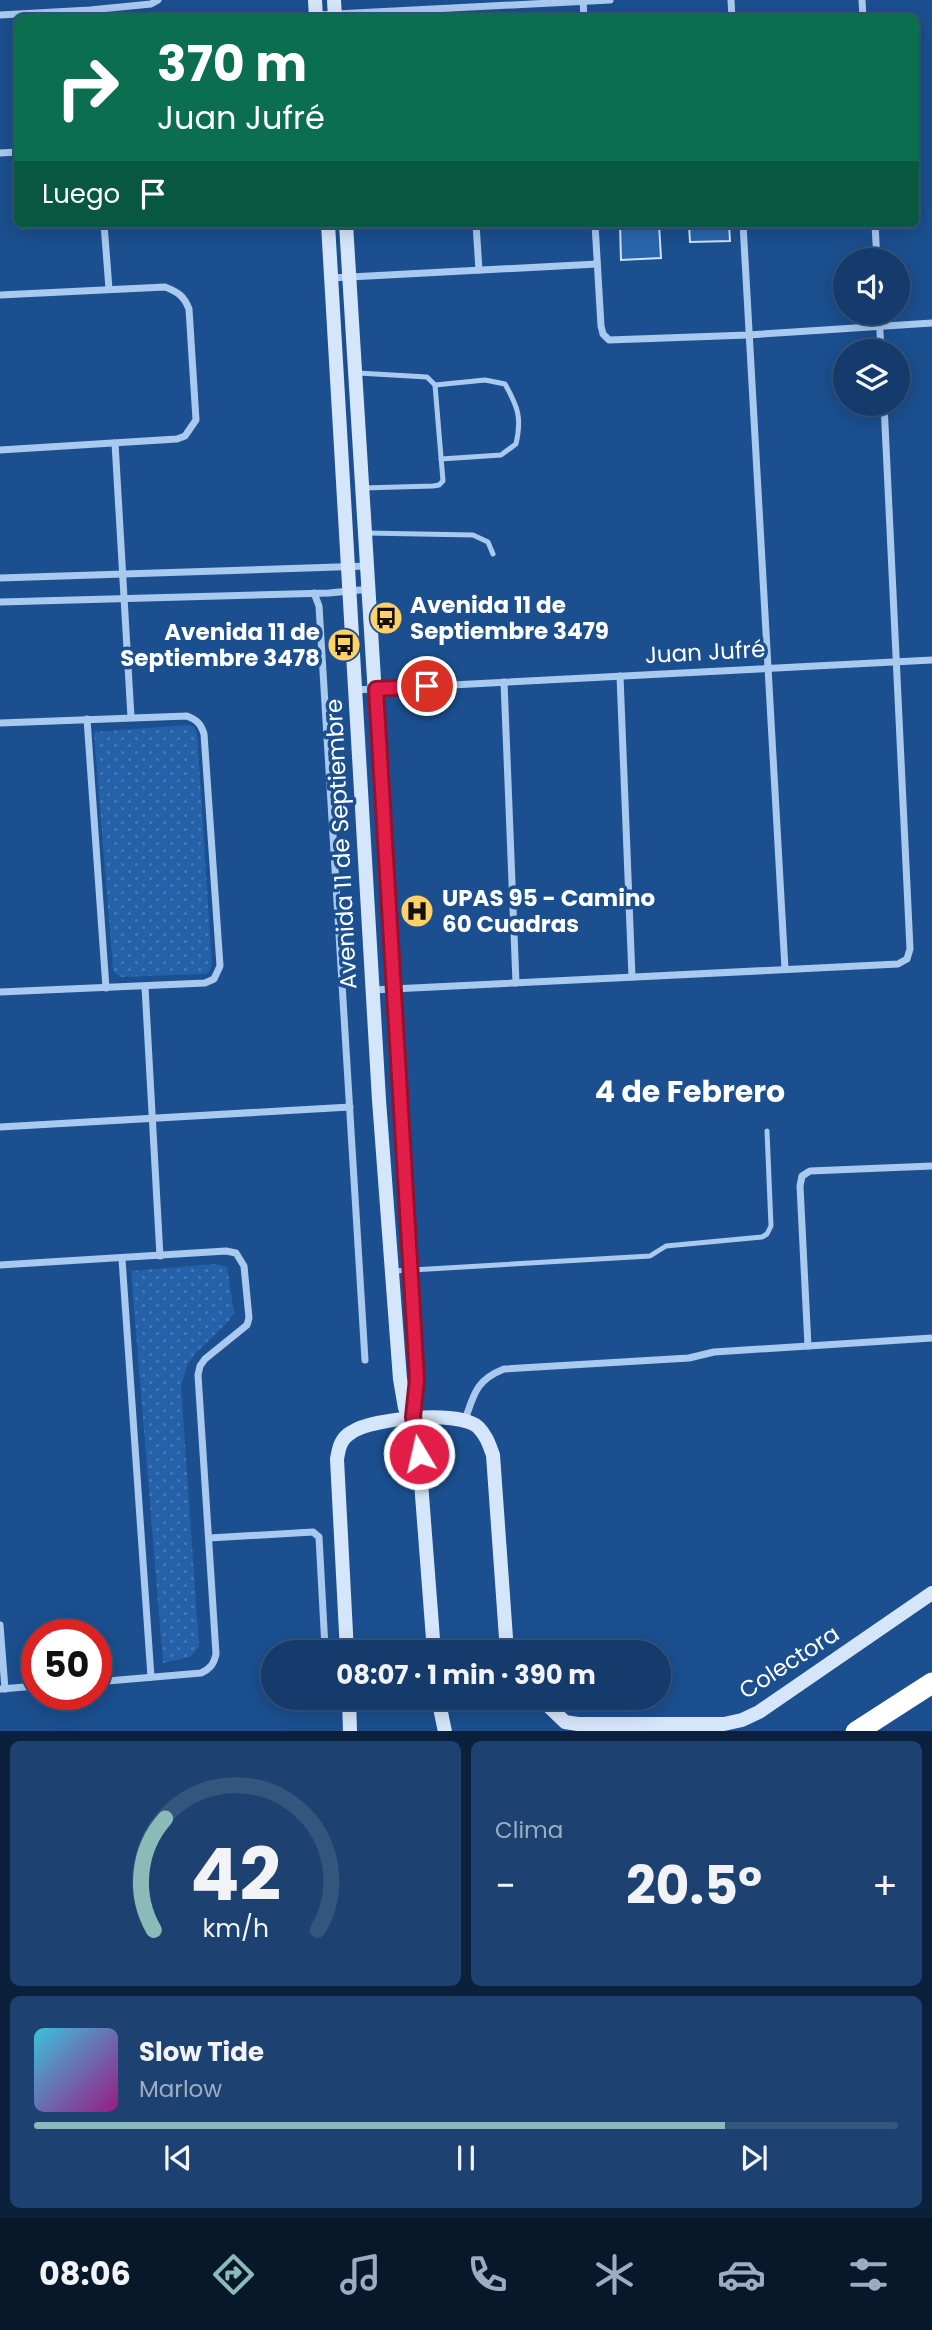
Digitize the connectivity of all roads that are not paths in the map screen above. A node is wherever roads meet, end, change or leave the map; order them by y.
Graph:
1 (158, 0) edge
2 (610, 0) edge
3 (583, 1) edge
4 (465, 8) junction
5 (335, 10) edge
6 (316, 11) edge
7 (90, 14) edge
8 (466, 14) edge
9 (104, 228) edge
10 (328, 228) edge
11 (346, 228) edge
12 (476, 228) edge
13 (595, 228) edge
14 (743, 228) edge
15 (874, 228) edge
16 (876, 248) edge
17 (597, 264) junction
18 (479, 270) junction
19 (349, 277) junction
20 (331, 278) junction
21 (109, 289) junction
22 (0, 295) edge
23 (932, 323) edge
24 (880, 326) junction
25 (748, 335) junction
26 (880, 339) edge
27 (355, 373) junction
28 (435, 385) junction
29 (885, 416) edge
30 (115, 443) junction
31 (0, 450) edge
32 (441, 459) junction
33 (363, 488) junction
34 (366, 533) junction
35 (493, 554) dead end
36 (368, 566) junction
37 (347, 568) junction
38 (123, 575) junction
39 (0, 578) edge
40 (370, 589) junction
41 (349, 591) junction
42 (314, 593) junction
43 (124, 597) junction
44 (0, 602) edge
45 (932, 660) edge
46 (897, 662) junction
47 (769, 668) junction
48 (620, 676) junction
49 (504, 682) junction
50 (376, 689) junction
51 (355, 690) junction
52 (131, 717) junction
53 (87, 719) junction
54 (0, 723) edge
55 (785, 969) junction
56 (632, 977) junction
57 (516, 983) junction
58 (145, 987) junction
59 (106, 988) junction
60 (393, 988) junction
61 (372, 990) junction
62 (0, 992) edge
63 (350, 1107) junction
64 (154, 1119) junction
65 (0, 1127) edge
66 (767, 1131) dead end
67 (932, 1166) edge
68 (160, 1256) junction
69 (122, 1259) junction
70 (0, 1265) edge
71 (410, 1270) junction
72 (392, 1271) junction
73 (932, 1338) edge
74 (807, 1346) junction
75 (365, 1360) dead end
76 (413, 1417) junction
77 (465, 1420) junction
78 (209, 1538) junction
79 (932, 1593) edge
80 (0, 1625) edge
81 (325, 1640) edge
82 (345, 1640) edge
83 (433, 1640) edge
84 (506, 1640) edge
85 (151, 1677) junction
86 (112, 1681) edge
87 (932, 1683) edge
88 (21, 1687) edge
89 (2, 1689) edge
90 (349, 1710) edge
91 (436, 1710) edge
92 (440, 1710) edge
93 (553, 1710) edge
94 (350, 1731) edge
95 (435, 1731) edge
96 (445, 1731) edge
97 (856, 1731) edge

1 - 7 street
2 - 3 street
3 - 4 street
4 - 5 street
4 - 8 street
5 - 6 street
9 - 21 street
10 - 20 main road, Avenida 11 de Septiembre
11 - 19 main road, Avenida 11 de Septiembre
12 - 18 street
13 - 17 street
14 - 25 street
15 - 16 street
17 - 18 street
17 - 25 street
18 - 19 street
19 - 20 street
19 - 27 main road, Avenida 11 de Septiembre
20 - 37 main road, Avenida 11 de Septiembre
21 - 22 street
21 - 30 street
23 - 24 street
24 - 25 street
24 - 26 street
25 - 47 street
27 - 28 lane
27 - 33 main road, Avenida 11 de Septiembre
28 - 32 lane
28 - 32 lane
29 - 46 street
30 - 31 street
30 - 38 street
32 - 33 lane
33 - 34 main road, Avenida 11 de Septiembre
34 - 35 lane
34 - 36 main road, Avenida 11 de Septiembre
36 - 37 street
36 - 40 main road, Avenida 11 de Septiembre
37 - 38 street
37 - 41 main road, Avenida 11 de Septiembre
38 - 39 street
38 - 43 street
40 - 41 street
40 - 50 main road, Avenida 11 de Septiembre
41 - 42 street
41 - 51 main road, Avenida 11 de Septiembre
42 - 43 street
42 - 63 street
43 - 44 street
43 - 52 street
45 - 46 street, Juan Jufré
46 - 47 street, Juan Jufré
46 - 55 street
47 - 48 street, Juan Jufré
47 - 55 street
48 - 49 street, Juan Jufré
48 - 56 street
49 - 50 street, Juan Jufré
49 - 57 street
50 - 51 street, Juan Jufré
50 - 60 main road, Avenida 11 de Septiembre
51 - 61 main road, Avenida 11 de Septiembre
52 - 53 street
52 - 58 street
53 - 54 street
53 - 59 street
55 - 56 street
56 - 57 street
57 - 60 street
58 - 59 street
58 - 64 street
59 - 62 street
60 - 61 street
60 - 71 main road, Avenida 11 de Septiembre
61 - 72 main road, Avenida 11 de Septiembre
63 - 64 street
63 - 75 street
64 - 65 street
64 - 68 street
66 - 71 lane
67 - 74 street
68 - 69 street
68 - 78 street
69 - 70 street
69 - 85 street
71 - 72 lane
71 - 76 main road, Avenida 11 de Septiembre
72 - 76 main road, Avenida 11 de Septiembre
73 - 74 street
74 - 77 street
76 - 77 main road
76 - 82 main road
76 - 83 main road, Avenida 11 de Septiembre
77 - 84 main road
78 - 81 street
78 - 85 street
79 - 93 main road, Colectora
80 - 89 street
85 - 86 street
87 - 97 highway
88 - 89 street
90 - 94 main road
91 - 95 main road
92 - 96 main road

